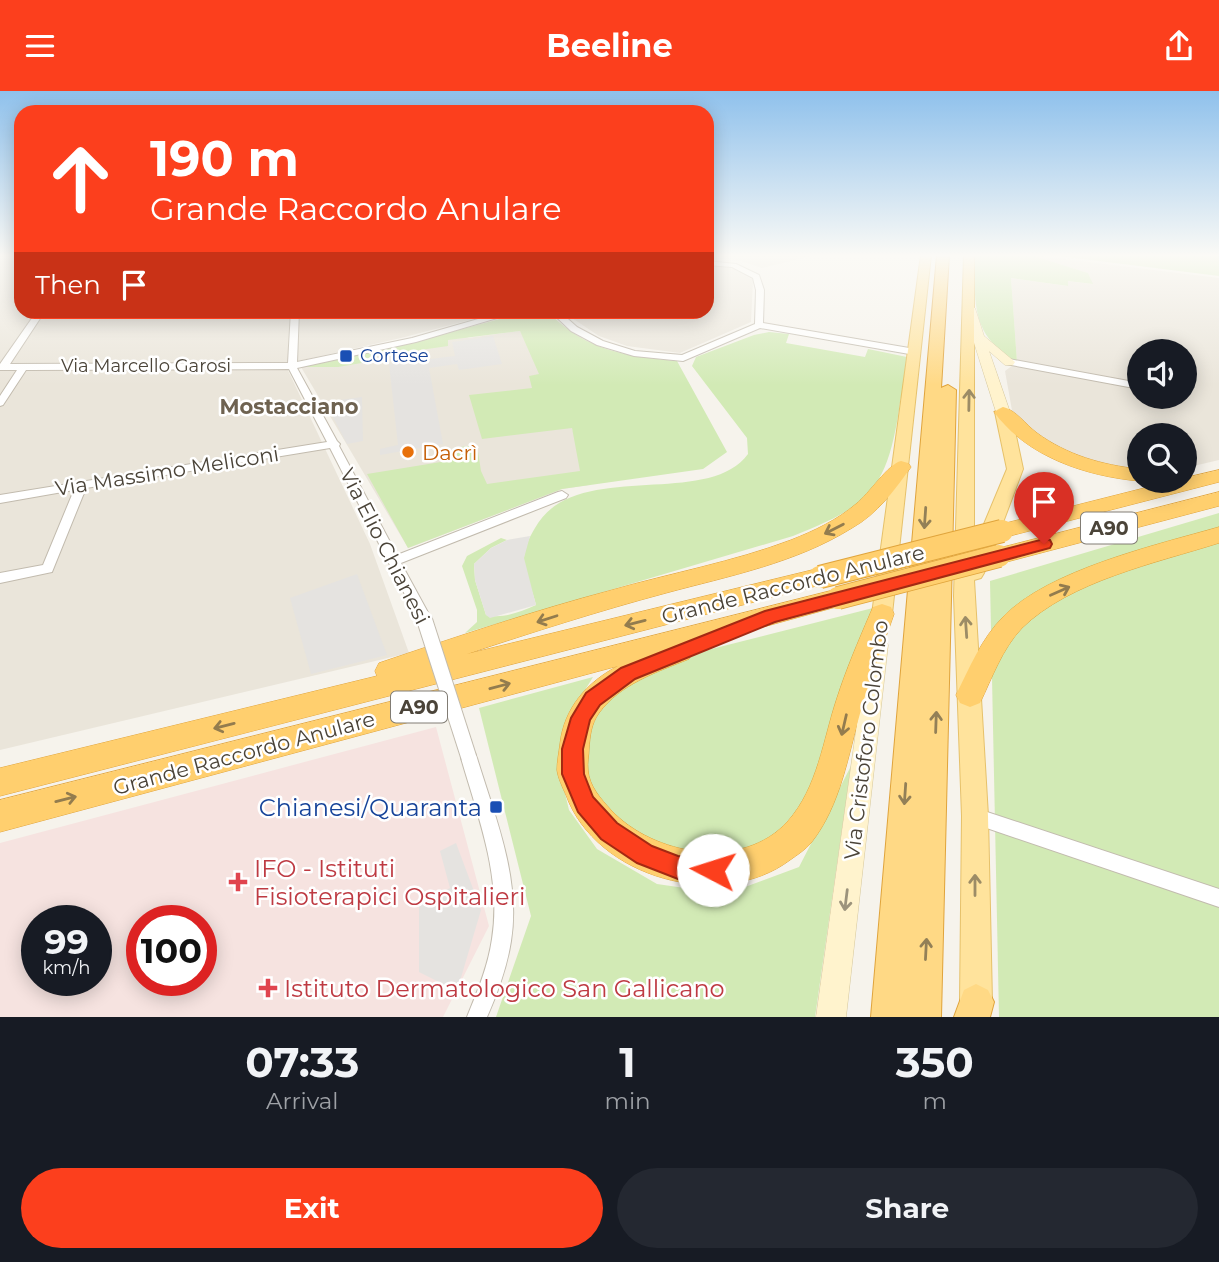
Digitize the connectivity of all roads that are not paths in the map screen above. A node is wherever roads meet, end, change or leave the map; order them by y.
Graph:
1 (760, 298) edge
2 (917, 298) edge
3 (922, 298) edge
4 (941, 298) edge
5 (943, 298) edge
6 (970, 298) edge
7 (921, 306) junction
8 (970, 308) junction
9 (35, 319) edge
10 (295, 319) edge
11 (488, 319) edge
12 (563, 319) edge
13 (759, 325) junction
14 (978, 333) junction
15 (915, 352) junction
16 (1009, 362) junction
17 (24, 366) junction
18 (292, 366) junction
19 (2, 367) edge
20 (990, 371) junction
21 (1127, 384) edge
22 (0, 403) edge
23 (1003, 412) junction
24 (335, 444) junction
25 (1219, 466) edge
26 (901, 467) junction
27 (1197, 470) edge
28 (1127, 473) edge
29 (1219, 477) edge
30 (82, 485) junction
31 (562, 495) dead end
32 (0, 499) edge
33 (1219, 499) edge
34 (1219, 535) edge
35 (393, 561) junction
36 (0, 578) edge
37 (964, 596) junction
38 (881, 614) junction
39 (771, 616) junction
40 (971, 695) junction
41 (263, 716) junction
42 (0, 782) edge
43 (0, 816) edge
44 (975, 816) junction
45 (1219, 898) edge
46 (974, 1012) edge
47 (477, 1017) edge
48 (831, 1017) edge
49 (889, 1017) edge
50 (923, 1017) edge

1 - 13 street
2 - 7 main road
3 - 7 main road, Via Cristoforo Colombo
4 -> 49 highway, Via Cristoforo Colombo
50 -> 5 highway, Via Cristoforo Colombo
6 - 8 main road
7 - 15 main road, Via Cristoforo Colombo
8 - 14 main road
37 -> 8 main road
9 - 19 street
10 - 18 street
11 - 18 street, Via Marcello Garosi
12 - 13 street
13 - 15 street
14 - 16 main road
14 - 20 main road
15 - 26 main road, Via Cristoforo Colombo
16 - 20 main road
16 - 21 street
17 - 18 street, Via Marcello Garosi
17 - 19 street, Via Marcello Garosi
17 - 22 street
18 - 24 street, Via Elio Chianesi
20 - 23 main road
23 - 28 highway
23 - 37 main road
24 - 30 street, Via Massimo Meliconi
24 - 35 street, Via Elio Chianesi
25 - 27 highway
26 - 38 main road, Via Cristoforo Colombo
26 -> 41 highway
29 -> 41 highway, Grande Raccordo Anulare / A90, bridge
30 - 32 street, Via Massimo Meliconi
30 - 36 street
31 - 35 street
33 - 39 highway, Grande Raccordo Anulare / A90, bridge
40 -> 34 highway
35 - 47 street, Via Elio Chianesi, bridge
40 -> 37 main road
38 -> 39 highway
38 -> 48 main road, Via Cristoforo Colombo
43 -> 39 highway, Grande Raccordo Anulare / A90
40 - 44 main road
41 -> 42 highway, Grande Raccordo Anulare / A90
44 - 45 street
46 -> 44 main road

